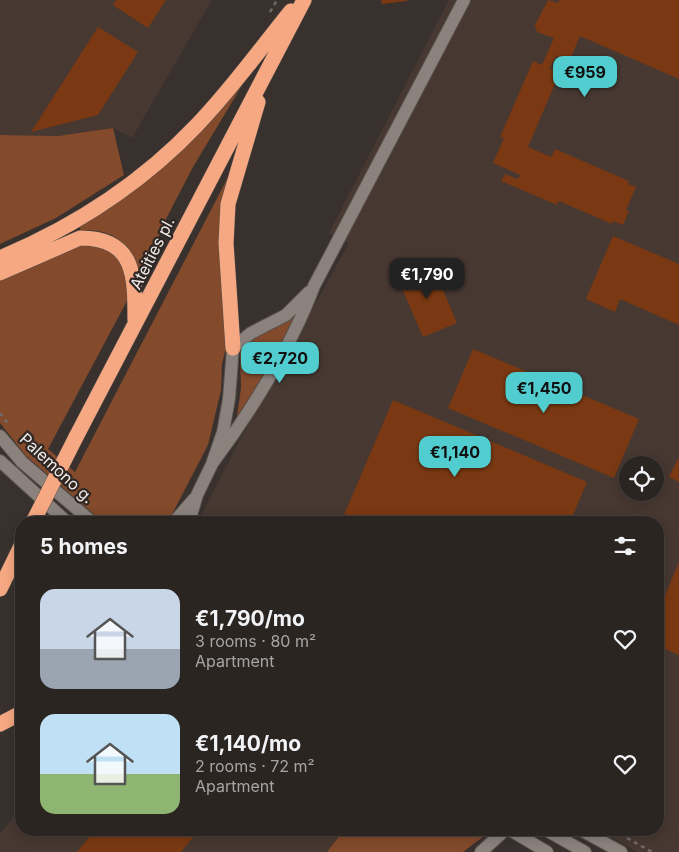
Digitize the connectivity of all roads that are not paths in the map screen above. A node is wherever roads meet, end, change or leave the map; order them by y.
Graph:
1 (299, 0) edge
2 (304, 0) edge
3 (464, 0) edge
4 (269, 68) junction
5 (0, 258) edge
6 (0, 272) edge
7 (314, 286) junction
8 (135, 324) junction
9 (233, 348) junction
10 (0, 436) edge
11 (0, 461) edge
12 (212, 464) junction
13 (197, 495) junction
14 (36, 516) edge
15 (61, 516) edge
16 (92, 516) edge
17 (179, 516) edge
18 (191, 516) edge
19 (15, 558) edge
20 (0, 589) edge
21 (15, 717) edge
22 (0, 724) edge
23 (498, 836) edge
24 (520, 836) edge
25 (557, 836) edge
26 (592, 836) edge
27 (481, 852) edge
28 (547, 852) edge
29 (585, 852) edge
30 (621, 852) edge

1 - 5 highway
2 - 4 highway, Ateities pl.
3 - 7 street
4 - 8 highway, Ateities pl.
4 - 9 highway
6 - 8 highway
7 - 9 street
7 - 12 street
8 - 14 highway, Ateities pl., bridge
9 - 12 street
10 - 16 street, Palemono g.
11 - 15 street, Palemono g.
12 - 13 street
13 - 17 street
13 - 18 street
19 - 20 highway
21 - 22 highway
23 - 27 street
24 - 28 street
25 - 29 street
26 - 30 street

